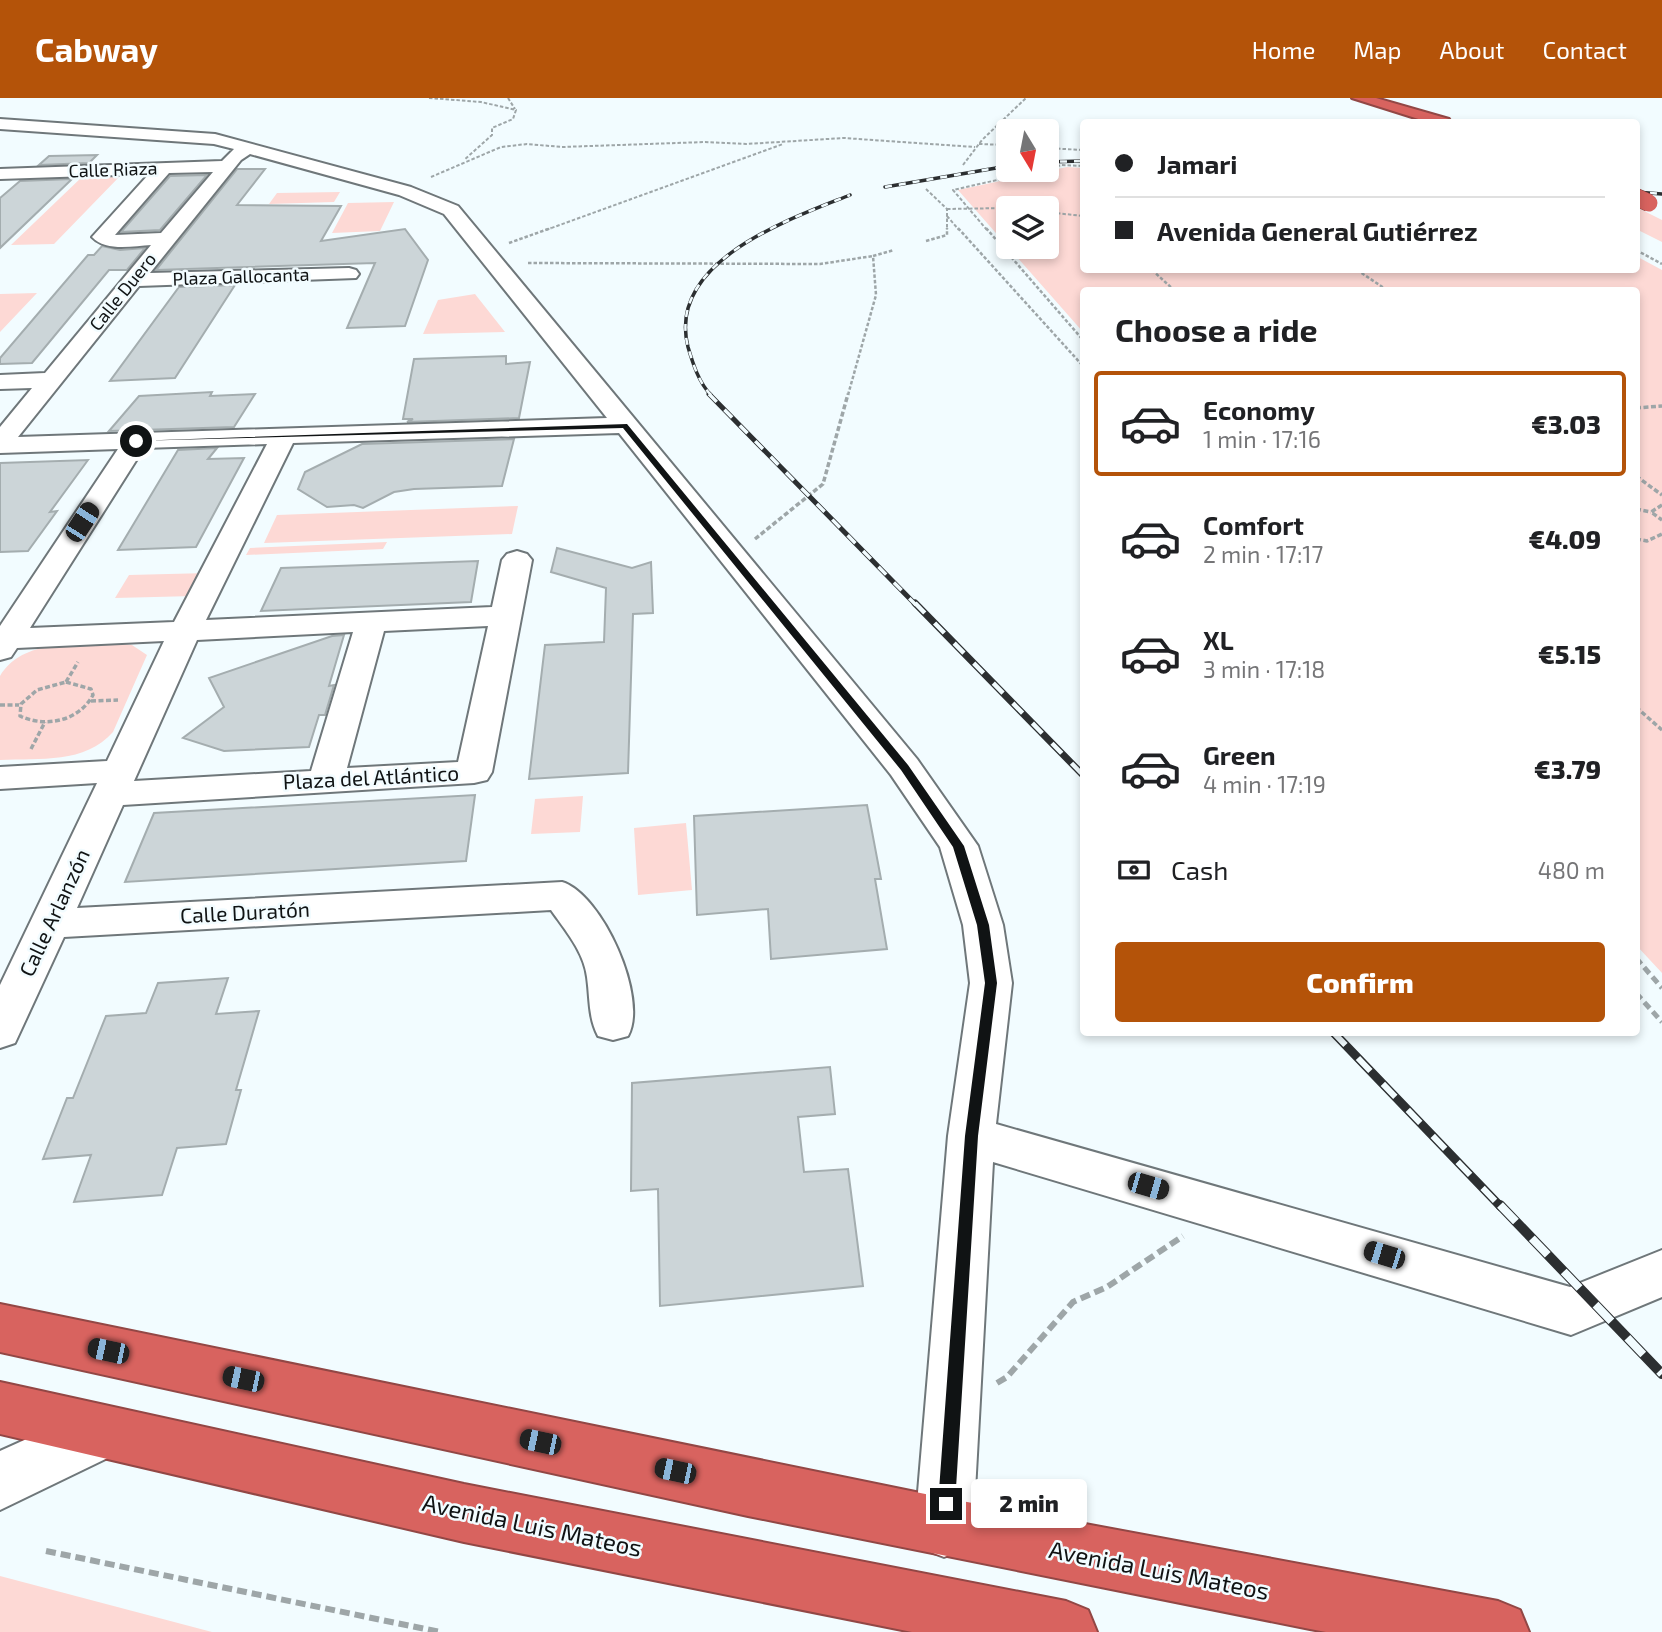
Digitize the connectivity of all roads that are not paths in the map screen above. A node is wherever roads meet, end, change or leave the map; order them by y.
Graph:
1 (1360, 98) edge
2 (29, 110) junction
3 (0, 115) edge
4 (1433, 119) edge
5 (0, 123) edge
6 (141, 133) junction
7 (44, 137) junction
8 (19, 154) dead end
9 (238, 156) junction
10 (0, 165) edge
11 (164, 168) junction
12 (0, 174) edge
13 (166, 239) junction
14 (349, 274) dead end
15 (132, 280) junction
16 (51, 380) junction
17 (0, 382) edge
18 (625, 425) junction
19 (284, 436) junction
20 (136, 441) junction
21 (0, 444) edge
22 (517, 560) dead end
23 (506, 616) junction
24 (370, 623) junction
25 (185, 631) junction
26 (3, 644) edge
27 (0, 778) edge
28 (326, 781) junction
29 (115, 783) junction
30 (50, 924) junction
31 (613, 1024) dead end
32 (0, 1031) edge
33 (971, 1136) junction
34 (1662, 1273) edge
35 (0, 1328) edge
36 (0, 1408) edge
37 (102, 1432) junction
38 (0, 1481) edge
39 (944, 1528) junction
40 (1066, 1632) edge
41 (1498, 1632) edge

1 - 4 highway
2 - 3 street
2 - 5 street
2 - 7 street
5 - 7 street
6 - 7 street
6 - 7 street
6 - 9 street
8 - 10 street
9 - 11 street, Calle Riaza
9 - 13 street, Calle Duero
9 - 18 street
11 - 12 street, Calle Riaza
11 - 13 street
13 - 15 street, Calle Duero
14 - 15 street, Plaza Gallocanta
15 - 16 street, Calle Duero
16 - 17 street
16 - 21 street, Calle Duero
18 - 19 street
18 - 33 street
19 - 20 street
19 - 25 street, Calle Arlanzón
20 - 21 street
20 - 26 street
22 - 23 street, Plaza del Atlántico
23 - 24 street
23 - 28 street, Plaza del Atlántico
24 - 25 street
24 - 28 street
25 - 26 street
25 - 29 street, Calle Arlanzón
27 - 29 street, Plaza del Atlántico
28 - 29 street, Plaza del Atlántico
29 - 30 street, Calle Arlanzón
30 - 31 street, Calle Duratón
30 - 32 street, Calle Arlanzón
33 - 34 street
33 - 39 street
35 - 39 highway, Avenida Luis Mateos
36 - 37 highway, Avenida Luis Mateos
37 - 38 street
37 - 40 highway, Avenida Luis Mateos
39 - 41 highway, Avenida Luis Mateos

